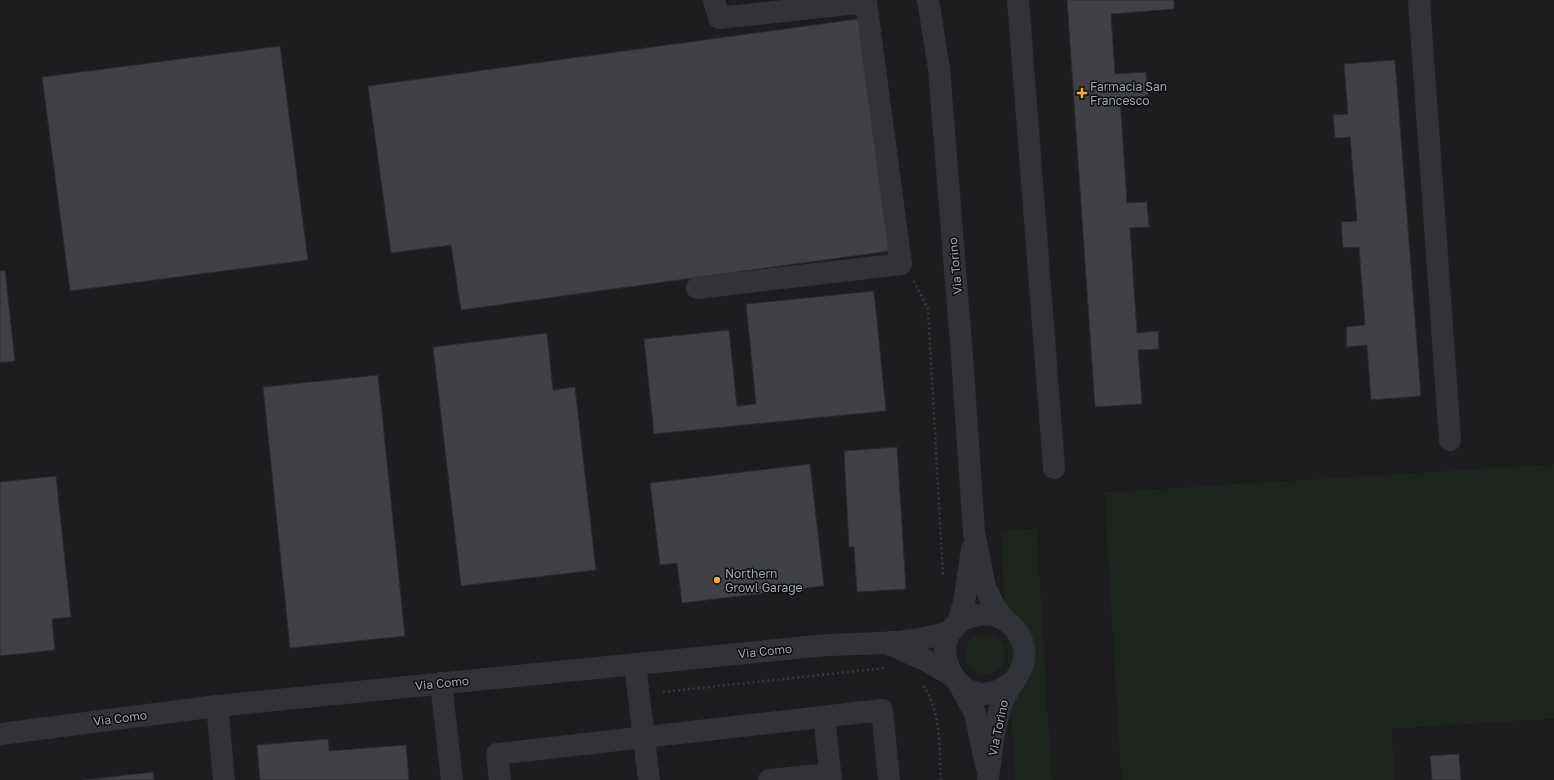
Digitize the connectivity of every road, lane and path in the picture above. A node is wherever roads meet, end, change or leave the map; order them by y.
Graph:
1 (714, 0) edge
2 (928, 0) edge
3 (1018, 0) edge
4 (1419, 0) edge
5 (696, 288) dead end
6 (1450, 440) dead end
7 (935, 444) dead end
8 (1054, 468) dead end
9 (974, 532) junction
10 (943, 577) dead end
11 (1004, 620) junction
12 (955, 628) junction
13 (885, 642) junction
14 (635, 664) junction
15 (955, 679) junction
16 (1013, 681) junction
17 (441, 684) junction
18 (217, 706) junction
19 (824, 717) junction
20 (0, 734) edge
21 (645, 737) junction
22 (831, 777) edge
23 (988, 779) edge
24 (224, 780) edge
25 (452, 780) edge
26 (500, 780) edge
27 (649, 780) edge
28 (769, 780) edge
29 (889, 780) edge

1 - 5 street
2 - 9 street, Via Torino
3 - 8 street
4 - 6 street
7 - 10 path
9 - 11 street, Via Torino
9 - 12 street, Via Torino
11 - 12 street, Via Torino
11 - 16 street, Via Torino
12 - 13 street, Via Como
12 - 15 street, Via Torino
13 - 14 street, Via Como
13 - 15 street, Via Como
14 - 17 street, Via Como
14 - 21 street
15 - 16 street, Via Torino
15 - 23 street, Via Torino
16 - 23 street, Via Torino
17 - 18 street, Via Como
17 - 25 street
18 - 20 street, Via Como
18 - 24 street
19 - 21 street
19 - 22 street
19 - 29 street
21 - 26 street
21 - 27 street
22 - 28 street

